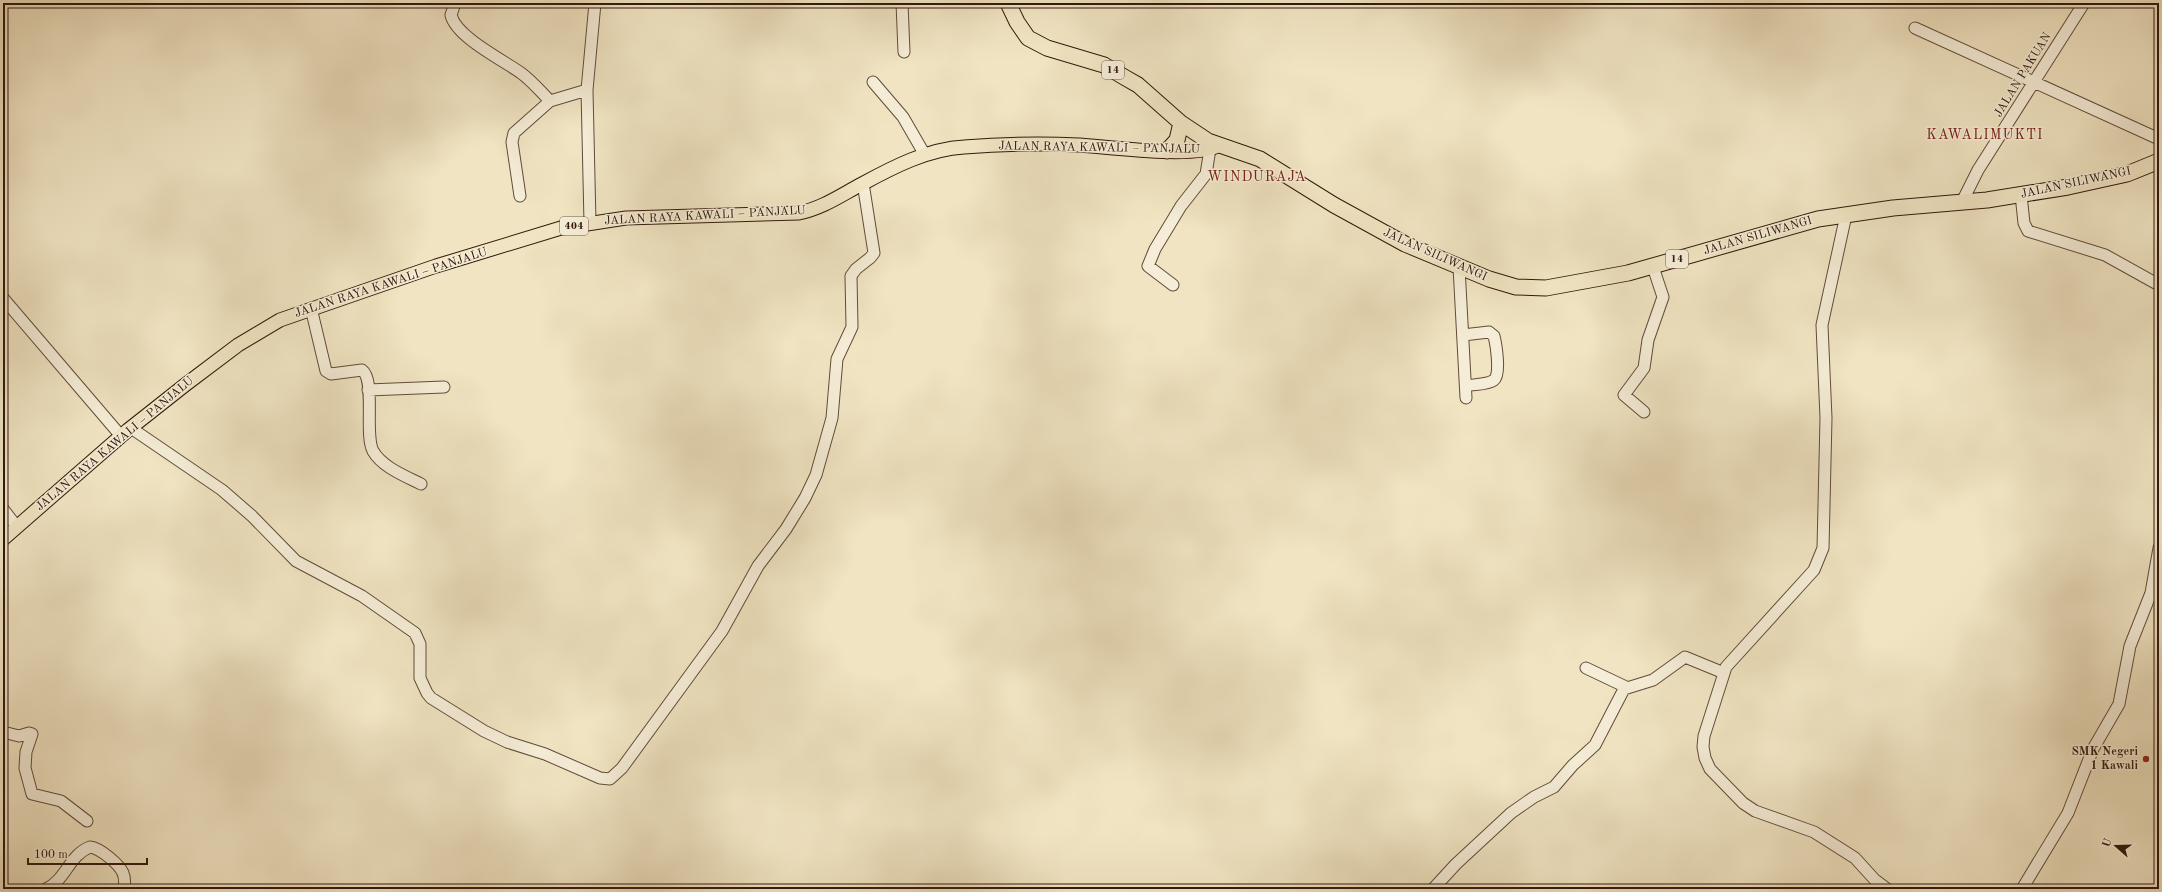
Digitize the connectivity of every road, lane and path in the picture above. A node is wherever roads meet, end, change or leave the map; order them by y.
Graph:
1 (455, 3) edge
2 (595, 3) edge
3 (902, 3) edge
4 (1008, 3) edge
5 (2084, 3) edge
6 (1915, 28) dead end
7 (904, 52) dead end
8 (874, 82) dead end
9 (2034, 83) junction
10 (587, 90) junction
11 (550, 101) junction
12 (1181, 123) junction
13 (2159, 139) edge
14 (1215, 147) junction
15 (1168, 151) junction
16 (925, 155) junction
17 (2159, 161) edge
18 (863, 184) junction
19 (2021, 195) junction
20 (520, 196) dead end
21 (1962, 202) junction
22 (1846, 215) junction
23 (590, 223) junction
24 (1459, 267) junction
25 (1653, 267) junction
26 (1173, 285) dead end
27 (2159, 285) edge
28 (3, 298) edge
29 (311, 308) junction
30 (1463, 335) junction
31 (1466, 386) junction
32 (444, 387) dead end
33 (368, 390) junction
34 (1466, 398) dead end
35 (1644, 412) dead end
36 (131, 428) junction
37 (121, 436) junction
38 (421, 484) dead end
39 (3, 509) edge
40 (17, 527) junction
41 (3, 539) edge
42 (2159, 548) edge
43 (1586, 668) dead end
44 (1724, 673) junction
45 (1626, 687) junction
46 (3, 732) edge
47 (87, 821) dead end
48 (46, 889) edge
49 (124, 889) edge
50 (1433, 889) edge
51 (1887, 889) edge
52 (2022, 889) edge

1 - 11 street
2 - 10 street
3 - 7 street
4 - 12 highway, 14
5 - 9 street, JALAN PAKUAN
6 - 9 street
8 - 16 street
9 - 13 street
9 - 21 street, JALAN PAKUAN
10 - 11 street
10 - 23 street
11 - 20 street
12 - 14 highway, 14
12 - 15 highway
14 - 15 main road, JALAN RAYA KAWALI – PANJALU / 404
14 - 24 highway, JALAN SILIWANGI / 14
14 - 26 street
15 - 16 main road, JALAN RAYA KAWALI – PANJALU / 404
16 - 18 main road, JALAN RAYA KAWALI – PANJALU / 404
17 - 19 highway, JALAN SILIWANGI / 14
18 - 23 main road, JALAN RAYA KAWALI – PANJALU / 404
18 - 36 street
19 - 21 highway, JALAN SILIWANGI / 14
19 - 27 street
21 - 22 highway, JALAN SILIWANGI / 14
22 - 25 highway, JALAN SILIWANGI / 14
22 - 44 street
23 - 29 main road, JALAN RAYA KAWALI – PANJALU / 404
24 - 25 highway, JALAN SILIWANGI / 14
24 - 30 street
25 - 35 street
28 - 37 street
29 - 33 street
29 - 36 main road, JALAN RAYA KAWALI – PANJALU / 404
30 - 31 street
30 - 31 street
31 - 34 street
32 - 33 street
33 - 38 street
36 - 37 main road, JALAN RAYA KAWALI – PANJALU / 404
37 - 40 main road, JALAN RAYA KAWALI – PANJALU / 404
39 - 40 street
40 - 41 main road, JALAN RAYA KAWALI – PANJALU / 404
42 - 52 street
43 - 45 street
44 - 45 street
44 - 51 street
45 - 50 street
46 - 47 street
48 - 49 street

